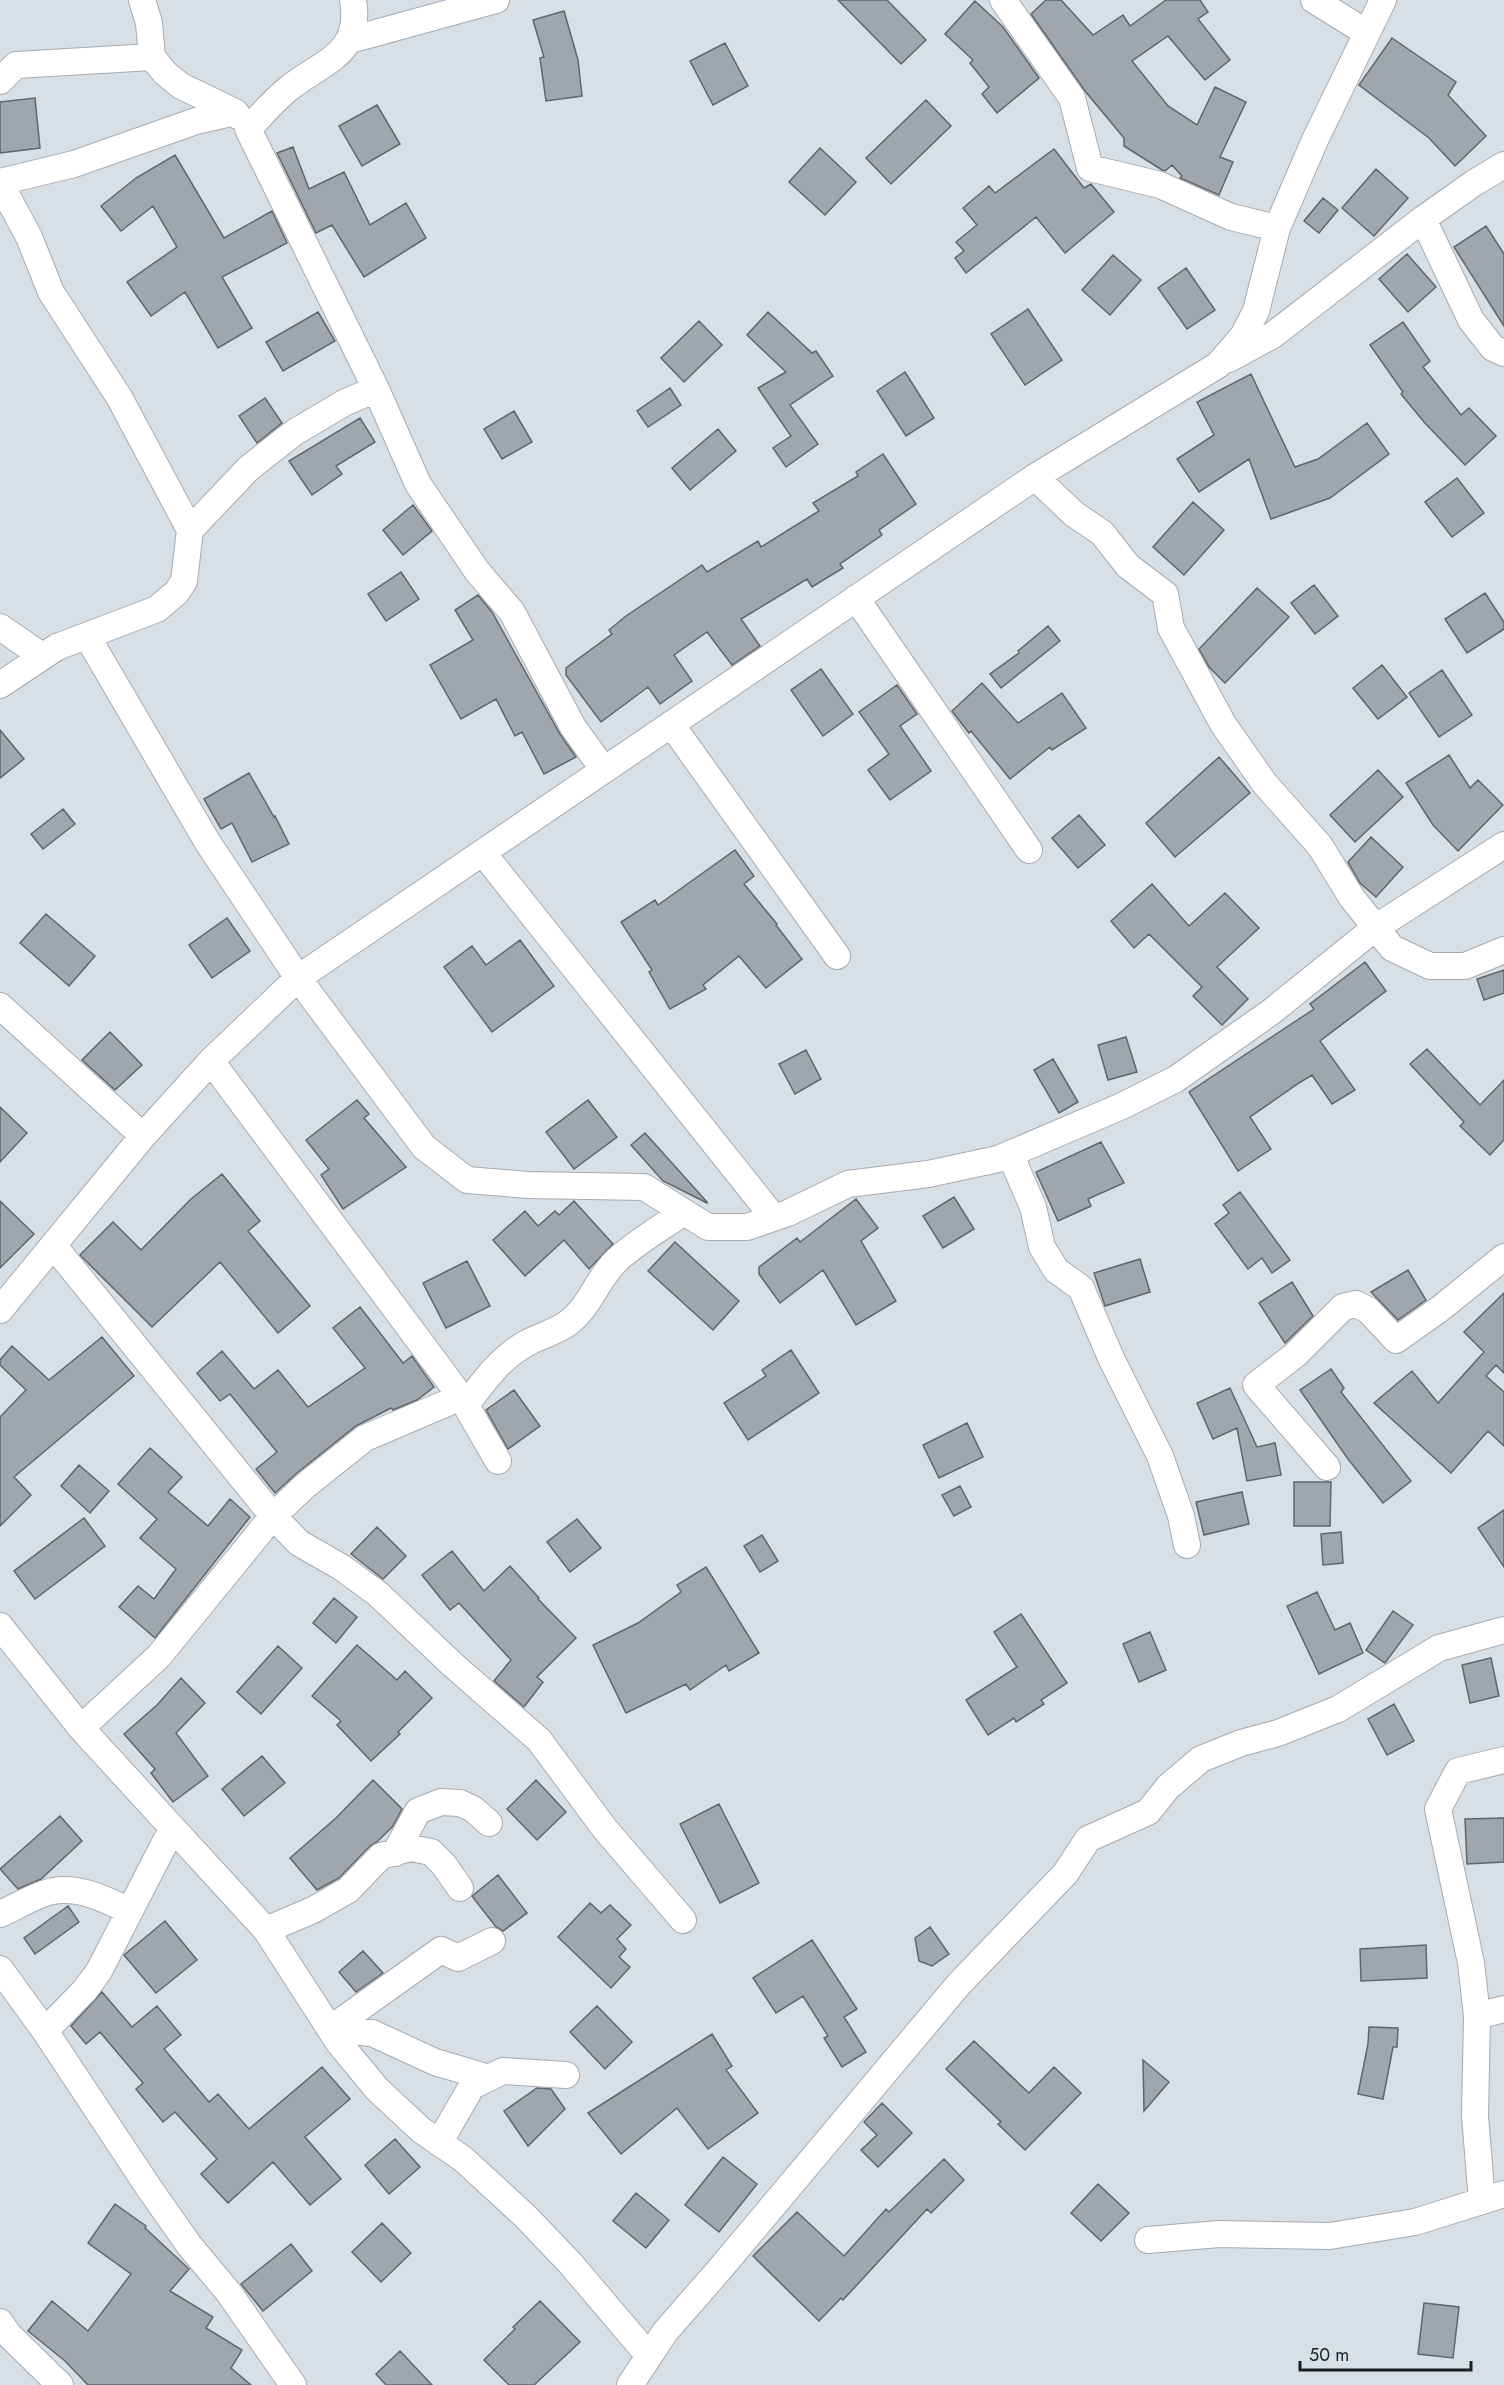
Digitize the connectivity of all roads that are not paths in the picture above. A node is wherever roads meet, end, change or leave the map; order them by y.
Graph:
1 (142, 0) edge
2 (353, 0) edge
3 (496, 0) edge
4 (1003, 0) edge
5 (1314, 0) edge
6 (1383, 0) edge
7 (1366, 33) junction
8 (350, 40) junction
9 (152, 57) junction
10 (0, 81) edge
11 (241, 121) junction
12 (1504, 165) edge
13 (0, 182) edge
14 (1423, 219) junction
15 (1277, 228) junction
16 (1504, 353) edge
17 (1218, 365) junction
18 (376, 389) junction
19 (1035, 477) junction
20 (190, 530) junction
21 (856, 598) junction
22 (0, 627) edge
23 (87, 636) junction
24 (42, 656) junction
25 (0, 685) edge
26 (671, 724) junction
27 (604, 770) junction
28 (1504, 845) edge
29 (1029, 850) dead end
30 (483, 853) junction
31 (1376, 928) junction
32 (1504, 950) edge
33 (837, 956) dead end
34 (298, 978) junction
35 (0, 1006) edge
36 (211, 1061) junction
37 (143, 1137) junction
38 (1010, 1154) junction
39 (684, 1212) junction
40 (774, 1218) junction
41 (53, 1245) junction
42 (1504, 1257) edge
43 (0, 1310) edge
44 (463, 1401) junction
45 (498, 1461) dead end
46 (1327, 1467) dead end
47 (273, 1516) junction
48 (1186, 1545) dead end
49 (0, 1626) edge
50 (1504, 1630) edge
51 (81, 1728) junction
52 (1504, 1760) edge
53 (489, 1823) dead end
54 (172, 1829) junction
55 (395, 1853) junction
56 (460, 1888) dead end
57 (130, 1911) junction
58 (0, 1914) edge
59 (683, 1920) dead end
60 (266, 1930) junction
61 (492, 1941) dead end
62 (0, 1969) edge
63 (1504, 2009) edge
64 (1478, 2016) junction
65 (330, 2029) junction
66 (45, 2031) junction
67 (566, 2075) dead end
68 (489, 2078) junction
69 (439, 2143) junction
70 (1493, 2198) edge
71 (1148, 2240) dead end
72 (0, 2322) edge
73 (649, 2356) junction
74 (60, 2385) edge
75 (293, 2385) edge
76 (630, 2385) edge

1 - 9 street
2 - 8 street
3 - 8 street
4 - 15 street
5 - 7 street
6 - 7 street
7 - 15 street
8 - 11 street
9 - 10 street
9 - 11 street
11 - 13 street
11 - 18 street
12 - 14 street
13 - 20 street
14 - 16 street
14 - 17 street
15 - 17 street
17 - 19 street
18 - 20 street
18 - 27 street
19 - 21 street
19 - 31 street
20 - 23 street
21 - 26 street
21 - 29 street
22 - 24 street
23 - 24 street
23 - 34 street
24 - 25 street
26 - 27 street
26 - 33 street
27 - 30 street
28 - 31 street
30 - 34 street
30 - 40 street
31 - 32 street
31 - 38 street
34 - 36 street
34 - 39 street
35 - 37 street
36 - 37 street
36 - 44 street
37 - 41 street
38 - 40 street
38 - 48 street
39 - 40 street
39 - 44 street
41 - 43 street
41 - 47 street
42 - 46 street
44 - 45 street
44 - 47 street
47 - 51 street
47 - 59 street
49 - 51 street
50 - 73 street
51 - 54 street
52 - 64 street
53 - 55 street
54 - 57 street
54 - 60 street
55 - 56 street
55 - 60 street
57 - 58 street
57 - 66 street
60 - 65 street
61 - 65 street
62 - 66 street
63 - 64 street
64 - 70 street
65 - 68 street
65 - 69 street
66 - 75 street
67 - 68 street
68 - 69 street
69 - 73 street
70 - 71 street
72 - 74 street
73 - 76 street

